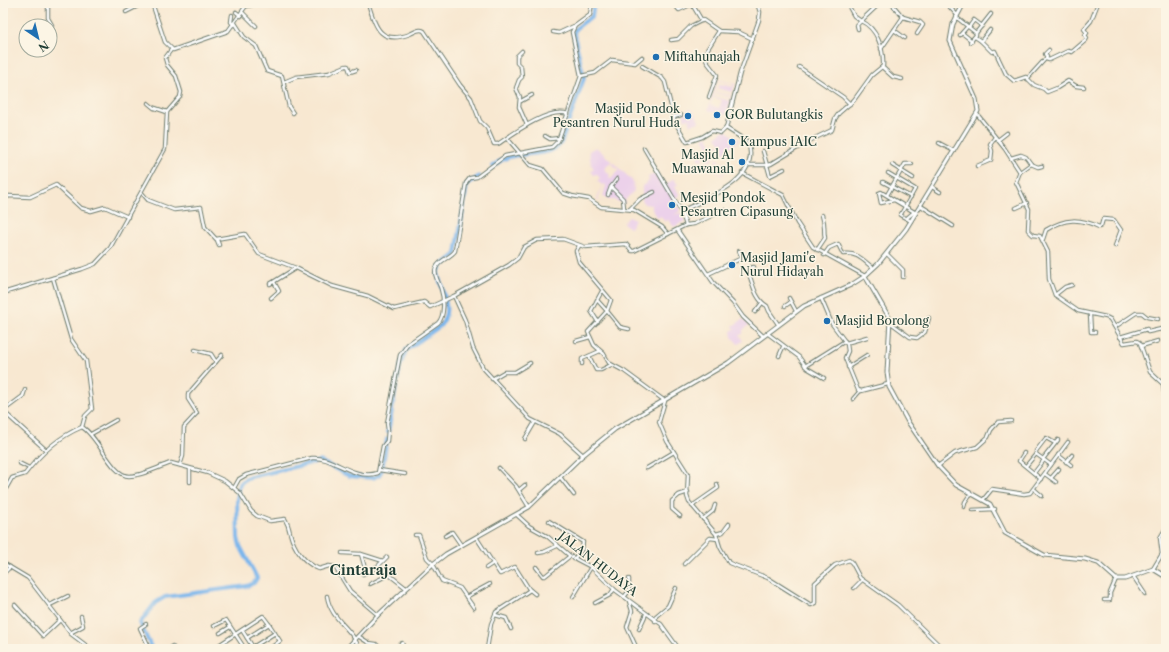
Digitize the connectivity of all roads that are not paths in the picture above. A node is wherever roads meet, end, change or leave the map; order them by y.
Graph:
1 (48, 3) edge
2 (152, 3) edge
3 (261, 3) edge
4 (368, 3) edge
5 (592, 3) edge
6 (673, 3) edge
7 (757, 3) edge
8 (847, 3) edge
9 (880, 3) edge
10 (891, 3) edge
11 (946, 3) edge
12 (964, 3) edge
13 (1098, 3) edge
14 (247, 4) edge
15 (126, 12) dead end
16 (236, 12) dead end
17 (242, 14) junction
18 (991, 14) dead end
19 (232, 15) dead end
20 (957, 16) junction
21 (903, 17) junction
22 (48, 18) edge
23 (702, 21) junction
24 (860, 21) junction
25 (235, 24) junction
26 (256, 26) dead end
27 (575, 26) junction
28 (969, 26) junction
29 (982, 26) junction
30 (858, 29) dead end
31 (894, 30) junction
32 (990, 30) dead end
33 (719, 31) junction
34 (553, 32) dead end
35 (976, 33) junction
36 (917, 34) dead end
37 (754, 36) junction
38 (975, 37) junction
39 (905, 38) dead end
40 (671, 40) dead end
41 (980, 41) junction
42 (881, 49) junction
43 (171, 50) junction
44 (1049, 50) dead end
45 (522, 51) dead end
46 (642, 57) dead end
47 (1046, 59) junction
48 (642, 66) dead end
49 (799, 67) dead end
50 (882, 67) junction
51 (356, 70) dead end
52 (583, 76) junction
53 (902, 79) dead end
54 (1028, 79) junction
55 (284, 82) junction
56 (1084, 87) dead end
57 (532, 95) dead end
58 (709, 97) dead end
59 (520, 101) junction
60 (148, 103) dead end
61 (850, 104) junction
62 (167, 112) junction
63 (293, 113) dead end
64 (569, 114) junction
65 (976, 114) junction
66 (681, 115) dead end
67 (674, 117) junction
68 (528, 125) junction
69 (727, 129) junction
70 (1007, 132) dead end
71 (546, 136) dead end
72 (995, 137) junction
73 (507, 138) junction
74 (560, 138) junction
75 (998, 140) junction
76 (939, 143) dead end
77 (644, 148) dead end
78 (763, 151) dead end
79 (954, 151) junction
80 (519, 153) junction
81 (1011, 158) junction
82 (912, 164) dead end
83 (1031, 164) junction
84 (749, 165) junction
85 (767, 165) junction
86 (892, 165) dead end
87 (977, 166) dead end
88 (1042, 166) dead end
89 (784, 168) dead end
90 (902, 170) junction
91 (1020, 172) junction
92 (742, 173) junction
93 (888, 173) dead end
94 (897, 178) junction
95 (913, 178) dead end
96 (617, 179) dead end
97 (884, 182) dead end
98 (611, 187) junction
99 (892, 187) junction
100 (932, 187) junction
101 (654, 192) dead end
102 (940, 192) dead end
103 (142, 193) junction
104 (608, 195) dead end
105 (887, 195) junction
106 (911, 197) junction
107 (3, 198) edge
108 (894, 200) junction
109 (1027, 203) junction
110 (920, 206) junction
111 (906, 207) junction
112 (624, 208) junction
113 (1016, 208) dead end
114 (630, 210) junction
115 (724, 210) dead end
116 (681, 212) junction
117 (915, 212) junction
118 (719, 213) junction
119 (822, 215) dead end
120 (128, 217) junction
121 (720, 218) dead end
122 (907, 218) junction
123 (911, 221) junction
124 (686, 225) junction
125 (953, 226) dead end
126 (678, 230) junction
127 (668, 234) junction
128 (1043, 239) junction
129 (218, 240) junction
130 (219, 245) dead end
131 (579, 246) junction
132 (1115, 246) dead end
133 (817, 250) junction
134 (739, 251) dead end
135 (887, 254) junction
136 (824, 255) junction
137 (754, 267) dead end
138 (296, 268) junction
139 (874, 269) junction
140 (708, 274) junction
141 (865, 276) junction
142 (53, 278) junction
143 (903, 278) dead end
144 (274, 282) junction
145 (270, 284) dead end
146 (1072, 284) dead end
147 (602, 291) junction
148 (3, 293) edge
149 (1055, 295) junction
150 (454, 296) junction
151 (270, 298) dead end
152 (789, 298) dead end
153 (821, 298) junction
154 (597, 300) junction
155 (442, 302) junction
156 (791, 302) junction
157 (762, 303) junction
158 (784, 306) dead end
159 (607, 311) junction
160 (796, 311) junction
161 (755, 312) dead end
162 (1090, 315) junction
163 (928, 318) dead end
164 (1158, 319) dead end
165 (598, 322) junction
166 (891, 323) junction
167 (778, 324) junction
168 (1115, 327) junction
169 (1166, 328) edge
170 (629, 329) dead end
171 (1095, 332) dead end
172 (767, 333) junction
173 (763, 336) junction
174 (1120, 336) junction
175 (590, 337) junction
176 (867, 337) dead end
177 (576, 341) dead end
178 (846, 342) junction
179 (1158, 342) dead end
180 (1141, 346) junction
181 (783, 347) junction
182 (195, 350) dead end
183 (600, 351) junction
184 (867, 354) dead end
185 (222, 355) dead end
186 (589, 356) junction
187 (779, 356) dead end
188 (216, 362) junction
189 (530, 363) dead end
190 (582, 364) dead end
191 (611, 365) junction
192 (805, 366) junction
193 (848, 367) junction
194 (824, 378) dead end
195 (492, 379) junction
196 (888, 384) junction
197 (1165, 384) edge
198 (25, 390) dead end
199 (860, 391) junction
200 (853, 399) dead end
201 (664, 400) junction
202 (1166, 407) edge
203 (3, 411) edge
204 (116, 420) dead end
205 (1011, 421) dead end
206 (535, 422) junction
207 (82, 427) junction
208 (91, 434) junction
209 (525, 439) dead end
210 (1058, 440) dead end
211 (1068, 442) dead end
212 (1055, 443) junction
213 (46, 450) junction
214 (674, 452) junction
215 (1024, 452) dead end
216 (1036, 454) junction
217 (1072, 454) dead end
218 (583, 455) junction
219 (1058, 455) junction
220 (1043, 460) junction
221 (1066, 462) junction
222 (20, 464) dead end
223 (180, 465) junction
224 (1051, 465) junction
225 (1070, 465) dead end
226 (938, 466) junction
227 (1026, 466) junction
228 (29, 468) junction
229 (499, 468) dead end
230 (647, 468) dead end
231 (190, 469) junction
232 (1059, 469) dead end
233 (381, 471) junction
234 (1034, 473) junction
235 (406, 474) dead end
236 (1045, 474) junction
237 (560, 477) junction
238 (1051, 478) junction
239 (1041, 479) junction
240 (190, 482) dead end
241 (1056, 482) dead end
242 (717, 484) dead end
243 (526, 485) dead end
244 (235, 488) junction
245 (1034, 489) junction
246 (519, 490) junction
247 (688, 492) junction
248 (971, 493) junction
249 (3, 494) edge
250 (574, 495) dead end
251 (1042, 496) dead end
252 (982, 500) junction
253 (715, 505) dead end
254 (692, 506) junction
255 (529, 507) junction
256 (964, 507) dead end
257 (994, 509) junction
258 (972, 510) dead end
259 (518, 514) junction
260 (680, 516) dead end
261 (703, 518) junction
262 (549, 520) dead end
263 (729, 524) dead end
264 (1166, 528) edge
265 (716, 534) junction
266 (415, 535) dead end
267 (445, 536) dead end
268 (476, 537) junction
269 (718, 539) junction
270 (461, 546) junction
271 (557, 546) junction
272 (538, 552) dead end
273 (342, 553) dead end
274 (361, 554) junction
275 (1161, 554) junction
276 (1166, 554) edge
277 (570, 556) junction
278 (371, 557) junction
279 (388, 557) dead end
280 (574, 559) junction
281 (384, 561) junction
282 (363, 562) junction
283 (3, 563) edge
284 (433, 564) junction
285 (492, 564) junction
286 (684, 564) dead end
287 (378, 566) junction
288 (10, 567) junction
289 (536, 567) dead end
290 (591, 567) junction
291 (486, 568) dead end
292 (1153, 568) junction
293 (366, 572) junction
294 (3, 574) edge
295 (363, 574) dead end
296 (388, 575) junction
297 (1133, 576) junction
298 (1166, 577) edge
299 (629, 579) dead end
300 (1116, 579) junction
301 (862, 580) junction
302 (370, 584) dead end
303 (490, 584) dead end
304 (406, 588) junction
305 (676, 588) dead end
306 (854, 588) dead end
307 (614, 589) junction
308 (530, 590) junction
309 (535, 594) dead end
310 (1145, 594) dead end
311 (68, 596) dead end
312 (327, 596) dead end
313 (466, 597) junction
314 (573, 597) dead end
315 (624, 597) junction
316 (629, 600) junction
317 (1104, 600) dead end
318 (595, 603) dead end
319 (15, 605) dead end
320 (50, 605) junction
321 (474, 608) dead end
322 (646, 614) junction
323 (378, 615) junction
324 (496, 615) junction
325 (81, 616) dead end
326 (60, 620) junction
327 (655, 621) junction
328 (146, 624) dead end
329 (269, 624) junction
330 (214, 626) dead end
331 (230, 627) junction
332 (511, 629) dead end
333 (639, 629) dead end
334 (242, 630) junction
335 (70, 633) junction
336 (220, 633) dead end
337 (275, 633) junction
338 (235, 634) junction
339 (356, 637) junction
340 (247, 638) junction
341 (172, 646) dead end
342 (253, 648) edge
343 (91, 649) edge
344 (150, 649) edge
345 (174, 649) edge
346 (213, 649) edge
347 (245, 649) edge
348 (270, 649) edge
349 (346, 649) edge
350 (360, 649) edge
351 (381, 649) edge
352 (393, 649) edge
353 (404, 649) edge
354 (487, 649) edge
355 (637, 649) edge
356 (679, 649) edge
357 (940, 649) edge

1 - 22 street
2 - 15 street
2 - 43 street
3 - 14 street
4 - 73 street
5 - 27 street
6 - 23 street
7 - 37 street
8 - 24 street
9 - 24 street
10 - 21 street
11 - 20 street
12 - 20 main road
13 - 47 street
14 - 17 street
16 - 17 street
17 - 25 street
17 - 26 street
18 - 29 street
19 - 25 street
20 - 28 street
20 - 65 main road
21 - 31 street
21 - 36 street
23 - 33 street
23 - 40 street
24 - 30 street
24 - 42 street
25 - 43 street
25 - 55 street
27 - 34 street
27 - 52 street
28 - 29 street
28 - 35 street
28 - 38 street
29 - 35 street
31 - 39 street
31 - 42 street
32 - 41 street
33 - 37 street
33 - 58 street
35 - 38 street
37 - 69 street
38 - 41 street
41 - 54 street
42 - 50 street
43 - 62 street
44 - 47 street
45 - 59 street
46 - 52 street
47 - 54 street
48 - 67 street
49 - 61 street
50 - 53 street
50 - 61 street
51 - 55 street
52 - 64 street
54 - 56 street
55 - 63 street
57 - 59 street
59 - 68 street
60 - 62 street
61 - 85 street
62 - 103 street
64 - 68 street
64 - 74 street
65 - 72 street
65 - 79 main road
66 - 67 street
67 - 69 street
68 - 73 street
69 - 84 street
70 - 75 street
71 - 74 street
72 - 75 street
72 - 87 street
73 - 80 street
74 - 80 street
75 - 81 street
76 - 79 street
77 - 116 street
78 - 85 street
79 - 100 main road
80 - 112 street
80 - 155 street
81 - 83 street
81 - 91 street
82 - 90 street
83 - 88 street
83 - 91 street
84 - 85 street
84 - 92 street
85 - 89 street
86 - 90 street
90 - 94 street
90 - 95 street
91 - 109 street
92 - 116 street
92 - 133 street
93 - 94 street
94 - 99 street
94 - 106 street
96 - 98 street
97 - 99 street
98 - 104 street
98 - 112 street
99 - 105 street
99 - 106 street
100 - 102 street
100 - 110 main road
101 - 114 street
103 - 120 street
103 - 129 street
105 - 108 street
105 - 108 street
106 - 111 street
107 - 120 street
108 - 111 street
109 - 113 street
109 - 128 street
110 - 117 main road
110 - 125 street
111 - 117 street
111 - 122 street
112 - 114 street
114 - 127 street
115 - 118 street
116 - 124 street
117 - 122 street
117 - 123 main road
118 - 121 street
118 - 124 street
119 - 133 street
120 - 142 street
122 - 123 street
123 - 135 main road
124 - 126 street
126 - 127 street
126 - 140 street
127 - 131 street
128 - 132 street
128 - 149 street
129 - 130 street
129 - 138 street
131 - 147 street
131 - 150 street
133 - 136 street
134 - 140 street
135 - 139 main road
135 - 143 street
136 - 139 street
136 - 141 street
137 - 157 street
138 - 144 street
138 - 155 street
139 - 141 main road
140 - 173 street
141 - 153 main road
141 - 166 main road
142 - 148 street
142 - 207 street
144 - 145 street
144 - 151 street
146 - 149 street
147 - 154 street
147 - 159 street
149 - 162 street
150 - 155 street
150 - 195 street
152 - 156 street
153 - 160 main road
153 - 178 street
154 - 159 street
154 - 165 street
155 - 233 street
156 - 158 street
156 - 160 street
157 - 161 street
157 - 167 street
159 - 165 street
159 - 170 street
160 - 167 main road
162 - 168 street
162 - 171 street
163 - 166 street
164 - 168 street
165 - 175 street
166 - 196 main road
167 - 172 main road
168 - 174 street
169 - 174 street
172 - 173 main road
172 - 181 street
173 - 201 main road
174 - 180 street
175 - 177 street
175 - 183 street
176 - 178 street
178 - 192 street
178 - 193 street
179 - 180 street
180 - 197 street
181 - 187 street
181 - 192 street
182 - 188 street
183 - 186 street
183 - 191 street
184 - 193 street
185 - 188 street
186 - 190 street
186 - 191 street
188 - 223 street
189 - 195 street
191 - 201 street
192 - 194 street
193 - 199 street
195 - 206 street
196 - 199 street
196 - 226 main road
197 - 202 street
198 - 203 street
199 - 200 street
201 - 214 street
201 - 218 main road
203 - 213 street
204 - 208 street
205 - 226 street
206 - 209 street
206 - 218 street
207 - 208 street
207 - 213 street
208 - 223 street
210 - 212 street
211 - 219 street
212 - 216 street
212 - 220 street
213 - 228 street
214 - 230 street
214 - 247 street
215 - 227 street
216 - 220 street
216 - 227 street
217 - 221 street
218 - 237 main road
219 - 221 street
219 - 224 street
220 - 224 street
220 - 234 street
221 - 225 street
222 - 228 street
223 - 231 street
224 - 236 street
226 - 248 main road
227 - 234 street
228 - 249 street
229 - 246 street
231 - 240 street
231 - 244 street
232 - 238 street
233 - 235 street
233 - 244 street
234 - 239 street
236 - 238 street
236 - 239 street
237 - 250 street
237 - 255 main road
238 - 241 street
239 - 245 street
242 - 254 street
243 - 246 street
244 - 323 street
245 - 251 street
245 - 252 street
246 - 255 street
247 - 254 street
247 - 260 street
248 - 252 main road
248 - 256 street
252 - 257 main road
253 - 261 street
254 - 261 street
255 - 259 main road
257 - 258 street
257 - 300 main road
259 - 268 main road
259 - 271 street, JALAN HUDAYA
261 - 265 street
262 - 280 street
263 - 265 street
264 - 275 street
265 - 269 street
266 - 284 street
267 - 270 street
268 - 270 main road
268 - 285 street
269 - 286 street
269 - 301 street
270 - 284 main road
271 - 272 street
271 - 277 street, JALAN HUDAYA
273 - 274 street
274 - 278 street
274 - 282 street
275 - 276 street
275 - 292 street
277 - 280 street, JALAN HUDAYA
277 - 289 street
278 - 281 street
278 - 282 street
279 - 281 street
280 - 290 street, JALAN HUDAYA
281 - 287 street
282 - 293 street
283 - 288 street
284 - 304 main road
284 - 313 street
285 - 291 street
285 - 308 street
287 - 293 street
287 - 296 street
288 - 294 street
288 - 320 street
290 - 307 street, JALAN HUDAYA
290 - 314 street
292 - 297 main road
292 - 298 main road
293 - 295 street
296 - 302 street
296 - 304 street
297 - 300 main road
297 - 310 street
299 - 315 street
300 - 317 street
301 - 306 street
301 - 357 street
303 - 313 street
304 - 323 main road
305 - 327 street
307 - 315 street, JALAN HUDAYA
307 - 318 street
308 - 309 street
308 - 324 street
311 - 320 street
312 - 339 street
313 - 321 street
315 - 316 street, JALAN HUDAYA
316 - 322 street, JALAN HUDAYA
316 - 355 street
319 - 326 street
320 - 326 street
322 - 327 street, JALAN HUDAYA
322 - 333 street
323 - 339 main road
324 - 332 street
324 - 354 street
325 - 335 street
326 - 335 street
327 - 356 street, JALAN HUDAYA
328 - 344 street
329 - 334 street
329 - 337 street
329 - 340 street
330 - 331 street
331 - 336 street
331 - 338 street
334 - 338 street
334 - 340 street
335 - 343 street
337 - 342 street
337 - 348 street
338 - 346 street
338 - 347 street
339 - 349 main road
339 - 350 street
339 - 351 street
340 - 342 street
341 - 345 street
352 - 353 street

